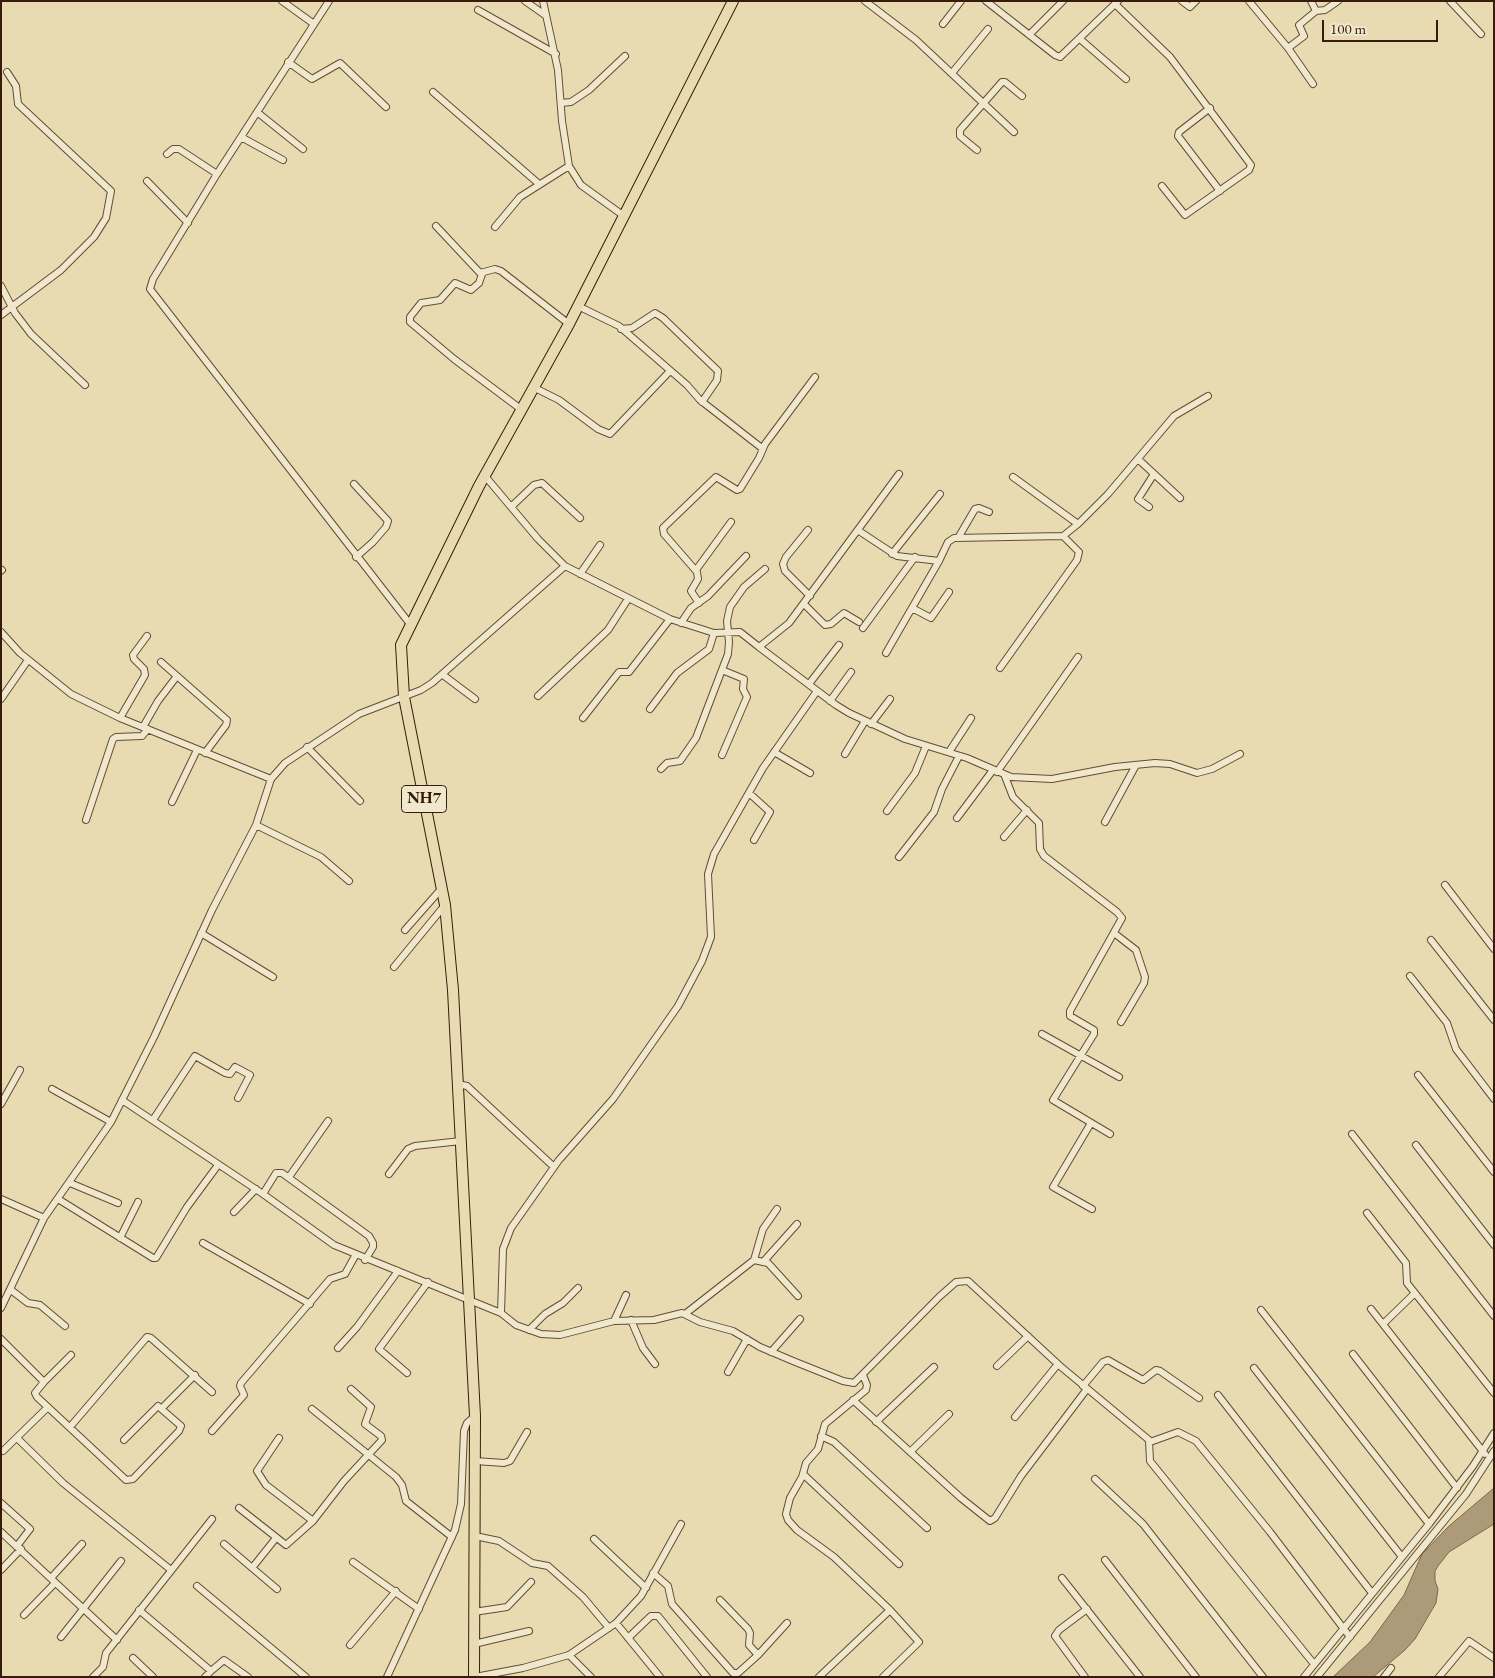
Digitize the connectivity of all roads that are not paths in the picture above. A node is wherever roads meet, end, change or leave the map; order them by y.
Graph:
1 (282, 1) edge
2 (329, 1) edge
3 (526, 1) edge
4 (543, 1) edge
5 (733, 1) edge
6 (865, 1) edge
7 (961, 1) edge
8 (1063, 1) edge
9 (1182, 1) edge
10 (1196, 1) edge
11 (1249, 1) edge
12 (1311, 1) edge
13 (1338, 1) edge
14 (1450, 1) edge
15 (990, 2) edge
16 (1117, 3) edge
17 (478, 10) dead end
18 (1316, 11) junction
19 (546, 15) junction
20 (314, 24) junction
21 (943, 24) dead end
22 (988, 29) dead end
23 (1481, 34) dead end
24 (1029, 35) junction
25 (1080, 39) junction
26 (1288, 48) junction
27 (556, 54) junction
28 (625, 56) dead end
29 (288, 62) junction
30 (7, 72) dead end
31 (952, 73) junction
32 (1126, 79) dead end
33 (1313, 84) dead end
34 (433, 92) dead end
35 (1022, 96) dead end
36 (561, 103) junction
37 (984, 103) junction
38 (386, 107) dead end
39 (1210, 108) junction
40 (257, 112) junction
41 (1014, 132) dead end
42 (241, 137) junction
43 (304, 149) dead end
44 (977, 150) dead end
45 (167, 154) dead end
46 (283, 160) dead end
47 (569, 166) junction
48 (217, 174) junction
49 (147, 181) dead end
50 (539, 184) junction
51 (1162, 186) dead end
52 (1220, 191) junction
53 (624, 216) junction
54 (188, 223) junction
55 (436, 226) dead end
56 (495, 227) dead end
57 (482, 274) junction
58 (1, 286) edge
59 (578, 306) junction
60 (11, 307) junction
61 (1, 314) edge
62 (569, 324) junction
63 (621, 329) junction
64 (670, 371) junction
65 (815, 377) dead end
66 (85, 385) dead end
67 (535, 388) junction
68 (1208, 396) dead end
69 (702, 402) junction
70 (522, 410) junction
71 (763, 449) junction
72 (1138, 459) junction
73 (900, 474) dead end
74 (1154, 474) junction
75 (485, 476) junction
76 (1013, 477) dead end
77 (354, 484) dead end
78 (940, 494) dead end
79 (1180, 498) dead end
80 (511, 507) junction
81 (1148, 507) dead end
82 (989, 512) dead end
83 (580, 518) dead end
84 (731, 522) dead end
85 (1078, 524) junction
86 (808, 530) dead end
87 (859, 531) junction
88 (1063, 536) junction
89 (958, 538) junction
90 (600, 545) dead end
91 (892, 554) junction
92 (746, 556) dead end
93 (356, 557) junction
94 (916, 557) junction
95 (939, 561) junction
96 (566, 566) junction
97 (766, 568) dead end
98 (696, 570) junction
99 (580, 574) junction
100 (949, 592) dead end
101 (810, 596) junction
102 (628, 599) junction
103 (699, 602) junction
104 (804, 604) junction
105 (912, 608) junction
106 (670, 618) junction
107 (681, 622) junction
108 (410, 624) junction
109 (1, 632) edge
110 (728, 632) junction
111 (714, 633) junction
112 (147, 636) dead end
113 (839, 645) dead end
114 (759, 647) junction
115 (886, 653) dead end
116 (1078, 658) dead end
117 (28, 660) junction
118 (161, 662) dead end
119 (1000, 668) dead end
120 (722, 670) junction
121 (851, 672) dead end
122 (442, 675) junction
123 (177, 676) junction
124 (809, 684) junction
125 (817, 690) junction
126 (404, 696) junction
127 (538, 696) dead end
128 (1, 699) edge
129 (475, 699) dead end
130 (890, 699) dead end
131 (830, 701) junction
132 (650, 709) dead end
133 (120, 718) junction
134 (583, 718) dead end
135 (971, 718) dead end
136 (864, 720) junction
137 (871, 724) junction
138 (146, 728) junction
139 (926, 746) junction
140 (307, 747) junction
141 (197, 750) junction
142 (774, 752) junction
143 (949, 752) junction
144 (205, 753) junction
145 (845, 754) dead end
146 (1240, 754) dead end
147 (722, 755) dead end
148 (959, 756) junction
149 (1136, 765) junction
150 (660, 769) dead end
151 (998, 772) junction
152 (810, 773) dead end
153 (271, 779) junction
154 (749, 793) junction
155 (360, 801) dead end
156 (172, 802) dead end
157 (1027, 810) junction
158 (887, 811) dead end
159 (957, 818) dead end
160 (86, 820) dead end
161 (1105, 822) dead end
162 (256, 825) junction
163 (1004, 837) dead end
164 (754, 840) dead end
165 (899, 856) dead end
166 (349, 881) dead end
167 (1445, 885) dead end
168 (442, 888) junction
169 (445, 905) junction
170 (405, 930) dead end
171 (201, 933) junction
172 (1114, 933) junction
173 (1431, 940) dead end
174 (1494, 950) edge
175 (394, 966) dead end
176 (1410, 976) dead end
177 (273, 977) dead end
178 (1494, 1020) edge
179 (1121, 1022) dead end
180 (1042, 1034) dead end
181 (1082, 1056) junction
182 (20, 1070) dead end
183 (1418, 1075) dead end
184 (1119, 1077) dead end
185 (461, 1084) junction
186 (52, 1089) dead end
187 (238, 1098) dead end
188 (1494, 1099) edge
189 (122, 1100) junction
190 (1, 1104) edge
191 (153, 1120) junction
192 (328, 1121) dead end
193 (111, 1122) junction
194 (1091, 1123) junction
195 (1110, 1134) dead end
196 (1352, 1134) dead end
197 (461, 1141) junction
198 (1416, 1145) dead end
199 (218, 1165) junction
200 (554, 1167) junction
201 (1494, 1172) edge
202 (389, 1174) dead end
203 (289, 1177) junction
204 (70, 1183) junction
205 (256, 1190) junction
206 (262, 1194) junction
207 (1, 1198) edge
208 (58, 1199) junction
209 (138, 1202) dead end
210 (118, 1203) dead end
211 (1092, 1208) dead end
212 (777, 1209) dead end
213 (234, 1212) dead end
214 (1367, 1213) dead end
215 (44, 1218) junction
216 (797, 1224) dead end
217 (120, 1238) junction
218 (204, 1243) dead end
219 (1494, 1244) edge
220 (356, 1256) junction
221 (365, 1260) junction
222 (754, 1260) junction
223 (764, 1261) junction
224 (398, 1271) junction
225 (428, 1282) junction
226 (578, 1288) dead end
227 (11, 1290) junction
228 (1415, 1293) junction
229 (626, 1295) dead end
230 (798, 1296) dead end
231 (470, 1302) junction
232 (310, 1304) junction
233 (1, 1308) edge
234 (1371, 1309) dead end
235 (1261, 1310) dead end
236 (501, 1313) junction
237 (685, 1314) junction
238 (1494, 1316) edge
239 (800, 1319) dead end
240 (630, 1320) junction
241 (614, 1322) junction
242 (1383, 1324) junction
243 (65, 1326) dead end
244 (529, 1330) junction
245 (1028, 1336) junction
246 (1, 1339) edge
247 (747, 1339) junction
248 (338, 1348) dead end
249 (771, 1352) junction
250 (1353, 1354) dead end
251 (71, 1355) dead end
252 (655, 1364) dead end
253 (1058, 1364) junction
254 (997, 1366) dead end
255 (934, 1367) dead end
256 (1254, 1368) dead end
257 (728, 1372) dead end
258 (407, 1373) dead end
259 (863, 1375) junction
260 (195, 1376) junction
261 (44, 1382) junction
262 (1085, 1387) junction
263 (351, 1389) dead end
264 (212, 1392) dead end
265 (1494, 1393) edge
266 (1218, 1395) dead end
267 (1199, 1398) dead end
268 (853, 1400) junction
269 (48, 1407) junction
270 (162, 1408) junction
271 (312, 1409) dead end
272 (949, 1414) dead end
273 (475, 1416) junction
274 (1015, 1417) dead end
275 (876, 1422) junction
276 (70, 1427) junction
277 (212, 1431) dead end
278 (527, 1432) dead end
279 (1494, 1433) edge
280 (821, 1436) junction
281 (16, 1438) junction
282 (279, 1438) dead end
283 (124, 1440) dead end
284 (1150, 1442) junction
285 (3, 1451) dead end
286 (1494, 1451) edge
287 (910, 1452) junction
288 (1483, 1452) junction
289 (370, 1455) junction
290 (1489, 1459) junction
291 (475, 1461) junction
292 (803, 1474) junction
293 (1095, 1478) dead end
294 (1457, 1488) junction
295 (1, 1503) edge
296 (239, 1508) dead end
297 (212, 1519) dead end
298 (313, 1521) junction
299 (681, 1524) dead end
300 (1429, 1524) junction
301 (927, 1528) dead end
302 (1, 1532) edge
303 (475, 1536) junction
304 (452, 1537) junction
305 (276, 1538) junction
306 (594, 1539) dead end
307 (82, 1544) dead end
308 (224, 1544) dead end
309 (19, 1547) junction
310 (1402, 1557) junction
311 (1105, 1560) dead end
312 (121, 1561) dead end
313 (353, 1562) dead end
314 (899, 1564) dead end
315 (252, 1568) junction
316 (1, 1570) edge
317 (171, 1570) junction
318 (653, 1573) junction
319 (1062, 1578) dead end
320 (53, 1580) junction
321 (531, 1582) dead end
322 (197, 1586) dead end
323 (646, 1588) junction
324 (277, 1589) dead end
325 (396, 1591) junction
326 (1372, 1593) junction
327 (720, 1600) dead end
328 (84, 1609) junction
329 (418, 1609) junction
330 (1086, 1609) junction
331 (140, 1610) junction
332 (890, 1610) junction
333 (474, 1612) junction
334 (24, 1615) dead end
335 (616, 1623) junction
336 (787, 1623) dead end
337 (609, 1628) junction
338 (1344, 1628) junction
339 (528, 1631) dead end
340 (61, 1637) dead end
341 (1350, 1637) junction
342 (628, 1638) junction
343 (117, 1640) junction
344 (474, 1644) junction
345 (350, 1645) dead end
346 (569, 1655) junction
347 (758, 1655) junction
348 (133, 1658) dead end
349 (1494, 1658) edge
350 (1314, 1664) junction
351 (1391, 1668) dead end
352 (211, 1671) junction
353 (93, 1677) edge
354 (153, 1677) edge
355 (205, 1677) edge
356 (248, 1677) edge
357 (306, 1677) edge
358 (388, 1677) edge
359 (474, 1677) edge
360 (591, 1677) edge
361 (660, 1677) edge
362 (707, 1677) edge
363 (819, 1677) edge
364 (883, 1677) edge
365 (1085, 1677) edge
366 (1140, 1677) edge
367 (1196, 1677) edge
368 (1263, 1677) edge
369 (1304, 1677) edge
370 (1318, 1677) edge
371 (1384, 1677) edge
372 (1439, 1677) edge

1 - 20 street
2 - 20 street
3 - 19 street
4 - 19 street
5 - 53 highway, NH7
6 - 31 street
7 - 21 street
8 - 24 street
9 - 10 street
11 - 26 street
12 - 18 street
13 - 18 street
14 - 23 street
15 - 24 street
16 - 25 street
16 - 39 street
17 - 27 street
18 - 26 street
19 - 27 street
20 - 29 street
22 - 31 street
24 - 25 street
25 - 32 street
26 - 33 street
27 - 36 street
28 - 36 street
29 - 38 street
29 - 40 street
30 - 60 street
31 - 37 street
34 - 50 street
35 - 37 street
36 - 47 street
37 - 41 street
37 - 44 street
39 - 52 street
39 - 52 street
40 - 42 street
40 - 43 street
42 - 46 street
42 - 48 street
45 - 48 street
47 - 50 street
47 - 53 street
48 - 54 street
49 - 54 street
50 - 56 street
51 - 52 street
53 - 59 highway, NH7
54 - 93 street
55 - 57 street
57 - 62 street
57 - 70 street
58 - 60 street
59 - 62 highway, NH7
59 - 63 street
60 - 61 street
60 - 66 street
62 - 67 highway, NH7
63 - 64 street
63 - 69 street
64 - 67 street
64 - 69 street
65 - 71 street
67 - 70 highway, NH7
68 - 72 street
69 - 71 street
70 - 75 highway, NH7
71 - 98 street
72 - 74 street
72 - 85 street
73 - 87 street
74 - 79 street
74 - 81 street
75 - 80 street
75 - 108 highway, NH7
76 - 85 street
77 - 93 street
78 - 91 street
80 - 83 street
80 - 96 street
82 - 89 street
84 - 98 street
85 - 88 street
86 - 101 street
87 - 91 street
87 - 101 street
88 - 89 street
88 - 119 street
89 - 95 street
90 - 99 street
91 - 94 street
92 - 103 street
93 - 108 street
94 - 95 street
94 - 104 street
95 - 105 street
96 - 99 street
96 - 122 street
97 - 110 street
98 - 103 street
99 - 102 street
100 - 105 street
101 - 104 street
102 - 106 street
102 - 127 street
103 - 107 street
104 - 114 street
105 - 115 street
106 - 107 street
106 - 134 street
107 - 111 street
108 - 126 highway, NH7
109 - 117 street
110 - 111 street
110 - 114 street
110 - 120 street
111 - 132 street
112 - 133 street
113 - 124 street
114 - 124 street
116 - 151 street
117 - 128 street
117 - 133 street
118 - 123 street
120 - 147 street
120 - 150 street
121 - 131 street
122 - 126 street
122 - 129 street
123 - 138 street
123 - 144 street
124 - 125 street
125 - 131 street
125 - 142 street
126 - 140 street
126 - 168 highway, NH7
130 - 137 street
131 - 136 street
133 - 138 street
135 - 143 street
136 - 137 street
136 - 145 street
137 - 139 street
138 - 141 street
138 - 160 street
139 - 143 street
139 - 158 street
140 - 153 street
140 - 155 street
141 - 144 street
141 - 156 street
142 - 152 street
142 - 154 street
143 - 148 street
144 - 153 street
146 - 149 street
148 - 151 street
148 - 165 street
149 - 151 street
149 - 161 street
151 - 157 street
151 - 159 street
153 - 162 street
154 - 164 street
154 - 200 street
157 - 163 street
157 - 172 street
162 - 166 street
162 - 171 street
167 - 174 street
168 - 169 highway, NH7
168 - 170 street
169 - 175 street
169 - 185 highway, NH7
171 - 177 street
171 - 189 street
172 - 179 street
172 - 181 street
173 - 178 street
176 - 188 street
180 - 181 street
181 - 184 street
181 - 194 street
182 - 190 street
183 - 201 street
185 - 197 highway, NH7
185 - 200 street
186 - 193 street
187 - 191 street
189 - 191 street
189 - 193 street
191 - 199 street
192 - 203 street
193 - 204 street
194 - 195 street
194 - 211 street
196 - 238 street
197 - 202 street
197 - 231 highway, NH7
198 - 219 street
199 - 205 street
199 - 217 street
200 - 236 street
203 - 206 street
203 - 221 street
204 - 208 street
204 - 210 street
205 - 206 street
205 - 213 street
206 - 220 street
207 - 215 street
208 - 215 street
208 - 217 street
209 - 217 street
212 - 222 street
214 - 228 street
215 - 227 street
216 - 223 street
218 - 232 street
220 - 221 street
220 - 232 street
221 - 224 street
222 - 223 street
222 - 237 street
223 - 230 street
224 - 225 street
224 - 248 street
225 - 231 street
225 - 258 street
226 - 244 street
227 - 233 street
227 - 243 street
228 - 242 street
228 - 265 street
229 - 241 street
231 - 236 street
231 - 273 highway, NH7
232 - 277 street
234 - 242 street
235 - 300 street
236 - 244 street
237 - 240 street
237 - 247 street
239 - 249 street
240 - 241 street
240 - 252 street
241 - 244 street
242 - 288 street
245 - 253 street
245 - 254 street
245 - 259 street
246 - 261 street
247 - 249 street
247 - 257 street
249 - 259 street
250 - 294 street
251 - 261 street
253 - 262 street
253 - 274 street
255 - 275 street
256 - 310 street
259 - 268 street
260 - 264 street
260 - 270 street
260 - 276 street
261 - 269 street
262 - 267 street
262 - 284 street
262 - 287 street
263 - 289 street
266 - 326 street
268 - 275 street
268 - 280 street
269 - 276 street
269 - 281 street
270 - 276 street
270 - 283 street
271 - 289 street
272 - 287 street
273 - 291 highway, NH7
273 - 304 street
275 - 287 street
278 - 291 street
279 - 288 street
280 - 292 street
280 - 301 street
281 - 285 street
281 - 317 street
282 - 298 street
284 - 338 street
284 - 350 street
286 - 290 street
288 - 290 street
288 - 294 street
289 - 298 street
289 - 304 street
290 - 341 street
291 - 303 highway, NH7
292 - 314 street
292 - 332 street
293 - 368 street
294 - 300 street
295 - 309 street
296 - 305 street
297 - 317 street
298 - 305 street
299 - 318 street
300 - 310 street
302 - 309 street
303 - 333 highway, NH7
303 - 337 street
304 - 329 street
305 - 315 street
306 - 323 street
307 - 320 street
308 - 315 street
309 - 316 street
309 - 320 street
310 - 326 street
311 - 367 street
312 - 328 street
313 - 325 street
315 - 324 street
317 - 331 street
318 - 323 street
318 - 347 street
319 - 330 street
320 - 328 street
320 - 334 street
321 - 333 street
322 - 357 street
323 - 335 street
325 - 329 street
325 - 345 street
326 - 338 street
327 - 347 street
328 - 340 street
328 - 343 street
329 - 358 street
330 - 365 street
330 - 366 street
331 - 343 street
331 - 352 street
332 - 363 street
332 - 364 street
333 - 344 highway, NH7
335 - 337 street
335 - 342 street
336 - 347 street
337 - 346 street
338 - 341 street
338 - 350 street
339 - 344 street
341 - 370 street
342 - 361 street
342 - 362 street
343 - 353 street
344 - 359 highway, NH7
346 - 359 street
346 - 360 street
348 - 354 street
349 - 372 street
350 - 369 street
351 - 371 street
352 - 355 street
352 - 356 street

